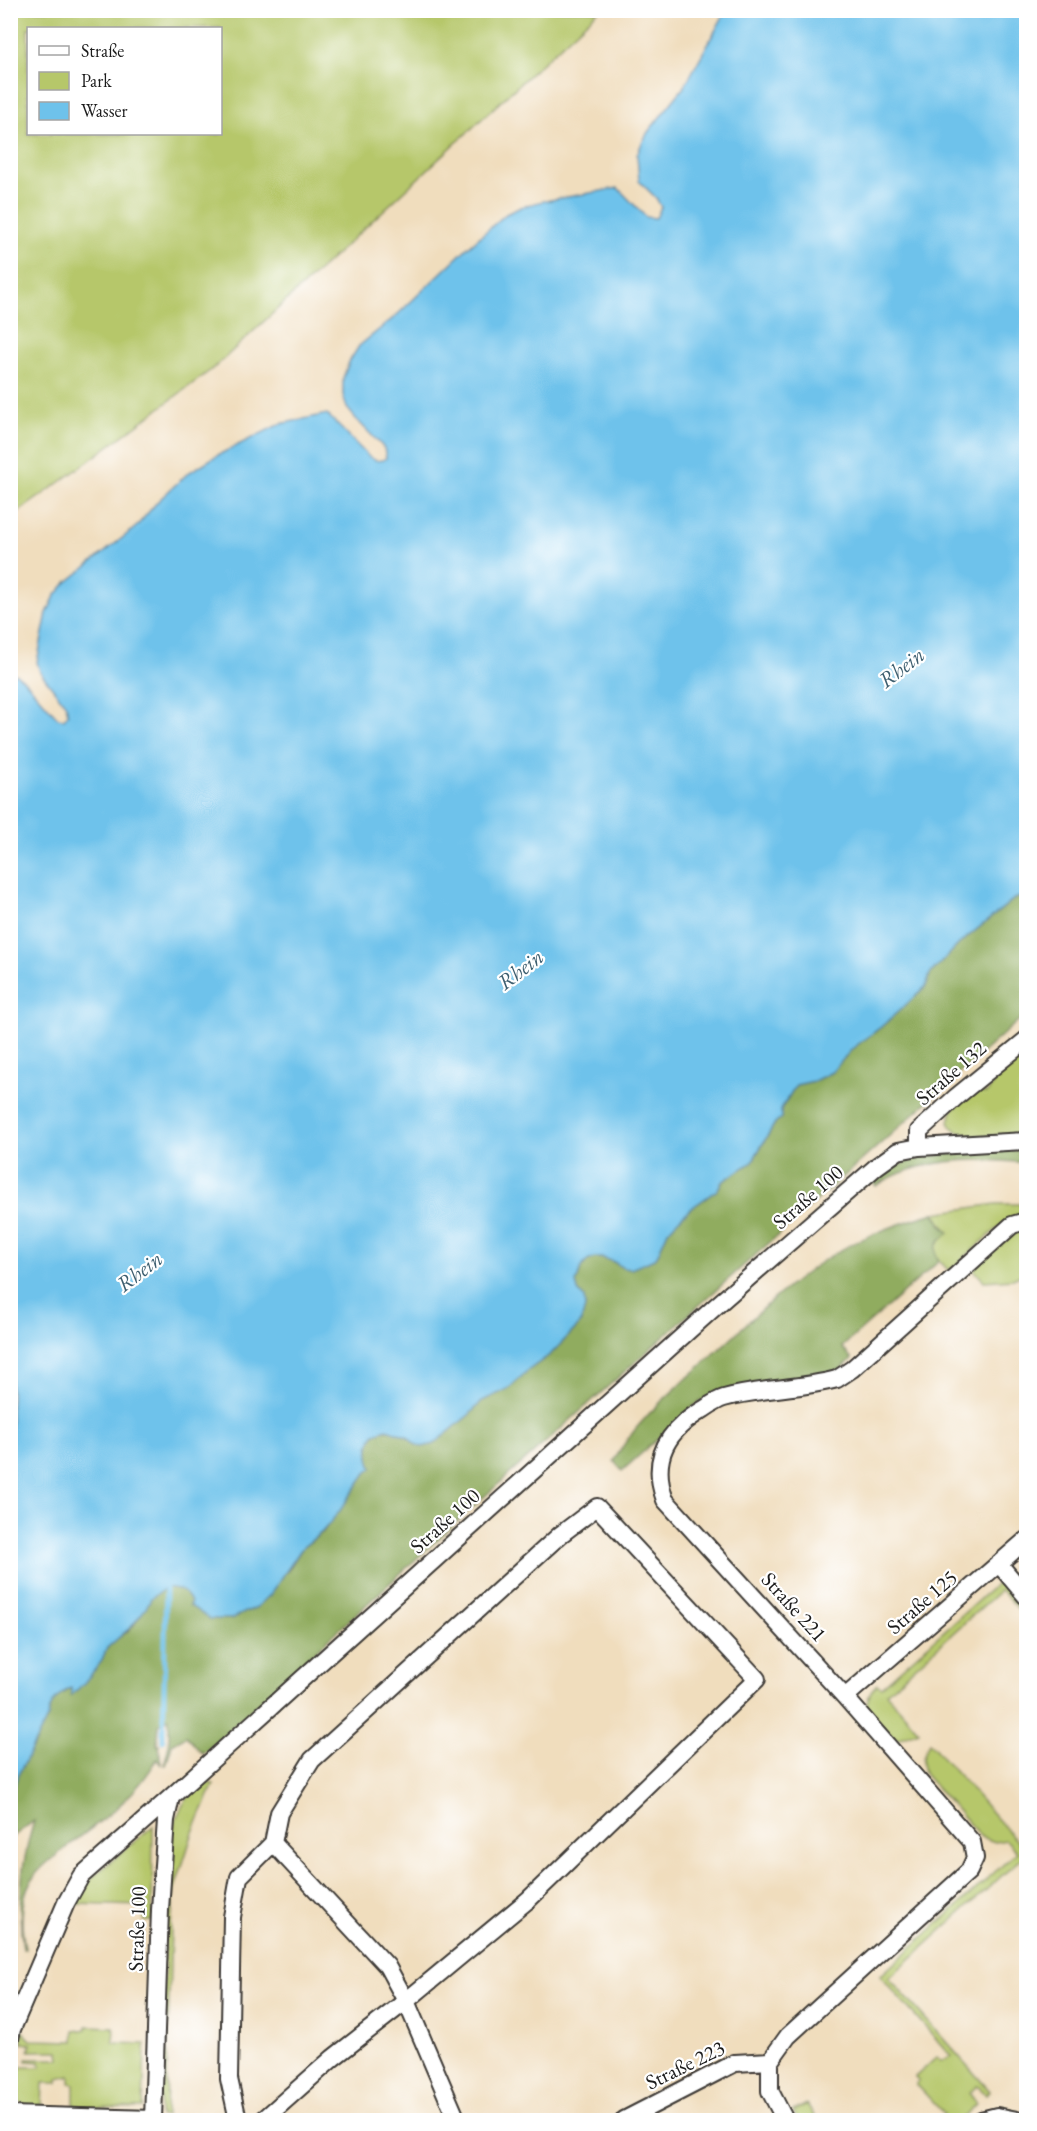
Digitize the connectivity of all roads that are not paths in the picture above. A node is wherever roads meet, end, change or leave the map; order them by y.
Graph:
1 (1026, 1040) edge
2 (1026, 1141) edge
3 (919, 1147) junction
4 (1026, 1221) edge
5 (1026, 1540) edge
6 (999, 1564) junction
7 (1026, 1596) edge
8 (845, 1697) junction
9 (171, 1797) junction
10 (273, 1843) junction
11 (406, 2001) junction
12 (10, 2039) edge
13 (770, 2061) junction
14 (10, 2115) edge
15 (153, 2120) edge
16 (627, 2120) edge
17 (238, 2121) edge
18 (263, 2121) edge
19 (457, 2121) edge
20 (785, 2121) edge
21 (981, 2121) edge
22 (1017, 2121) edge

1 - 3 street, Straße 132
2 - 3 street, Straße 100
3 - 9 street, Straße 100
4 - 8 street, Straße 221
5 - 6 street, Straße 125
6 - 7 street
6 - 8 street, Straße 125
8 - 13 street, Straße 221
9 - 12 street
9 - 15 street, Straße 100
10 - 11 street
10 - 11 street
10 - 17 street
11 - 18 street
11 - 19 street
13 - 16 street, Straße 223
13 - 20 street
14 - 15 street
21 - 22 street

